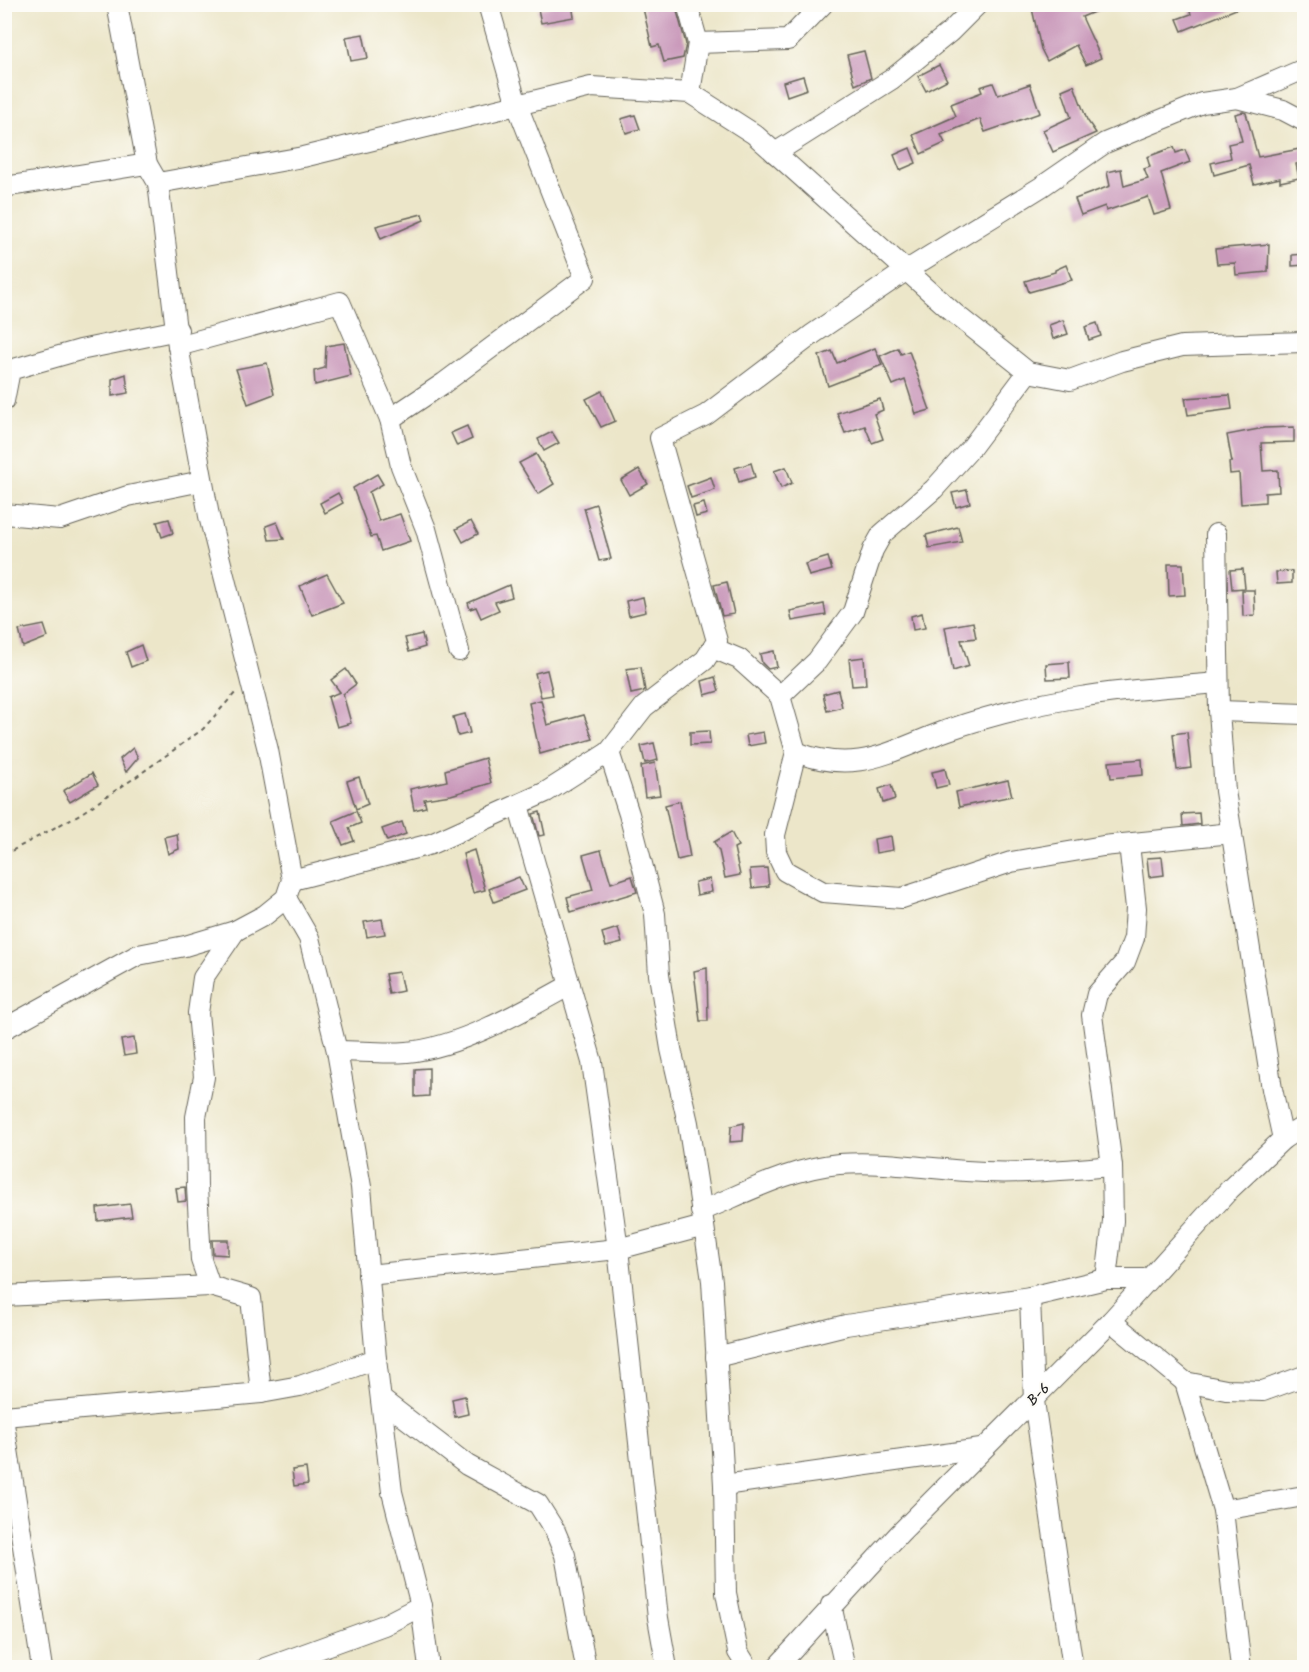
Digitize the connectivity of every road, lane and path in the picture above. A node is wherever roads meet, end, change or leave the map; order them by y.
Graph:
1 (117, 4) edge
2 (488, 4) edge
3 (687, 4) edge
4 (823, 4) edge
5 (978, 4) edge
6 (698, 43) junction
7 (1305, 69) edge
8 (690, 93) junction
9 (1237, 98) junction
10 (517, 105) junction
11 (1305, 121) edge
12 (776, 153) junction
13 (147, 164) junction
14 (158, 183) junction
15 (4, 187) edge
16 (907, 270) junction
17 (178, 338) junction
18 (1305, 342) edge
19 (1028, 372) junction
20 (4, 401) edge
21 (390, 419) junction
22 (202, 481) junction
23 (4, 514) edge
24 (1216, 534) dead end
25 (713, 648) junction
26 (459, 651) dead end
27 (250, 676) junction
28 (1218, 683) junction
29 (780, 696) junction
30 (1219, 711) junction
31 (1305, 714) edge
32 (609, 752) junction
33 (795, 752) junction
34 (518, 805) junction
35 (1232, 833) junction
36 (1129, 844) junction
37 (4, 855) edge
38 (289, 889) junction
39 (235, 931) junction
40 (570, 985) junction
41 (4, 1029) edge
42 (337, 1051) junction
43 (1305, 1126) edge
44 (1283, 1139) junction
45 (1112, 1166) junction
46 (702, 1218) junction
47 (618, 1249) junction
48 (368, 1275) junction
49 (1106, 1279) junction
50 (1148, 1280) junction
51 (210, 1286) junction
52 (4, 1296) edge
53 (1030, 1297) junction
54 (1111, 1321) junction
55 (716, 1357) junction
56 (376, 1359) junction
57 (1305, 1376) edge
58 (1185, 1382) junction
59 (261, 1393) junction
60 (381, 1399) junction
61 (1034, 1401) junction
62 (4, 1416) edge
63 (4, 1424) edge
64 (981, 1449) junction
65 (724, 1485) junction
66 (1305, 1497) edge
67 (1222, 1510) junction
68 (831, 1605) junction
69 (422, 1606) junction
70 (42, 1668) edge
71 (266, 1668) edge
72 (429, 1668) edge
73 (586, 1668) edge
74 (667, 1668) edge
75 (748, 1668) edge
76 (776, 1668) edge
77 (845, 1668) edge
78 (1073, 1668) edge
79 (1241, 1668) edge

1 - 13 street
2 - 10 street
3 - 6 street
4 - 6 street
5 - 12 street
6 - 8 street
7 - 9 street
8 - 10 street
8 - 12 street
9 - 11 street
9 - 16 street
10 - 14 street
10 - 21 street
12 - 16 street
13 - 14 street
13 - 15 street
14 - 17 street
16 - 19 street
16 - 25 street
17 - 20 street
17 - 21 street
17 - 22 street
18 - 19 street
19 - 29 street
21 - 26 street
22 - 23 street
22 - 27 street
24 - 28 street
25 - 29 street
25 - 32 street
27 - 37 path
27 - 38 street
28 - 30 street
28 - 33 street
29 - 33 street
30 - 31 street
30 - 35 street
32 - 34 street
32 - 46 street
33 - 36 street
34 - 38 street
34 - 40 street
35 - 36 street
35 - 44 street
36 - 45 street
38 - 39 street
38 - 42 street
39 - 41 street
39 - 51 street
40 - 42 street
40 - 47 street
42 - 48 street
43 - 44 street, B-6
44 - 50 street, B-6
45 - 46 street
45 - 49 street
46 - 47 street
46 - 55 street
47 - 48 street
47 - 74 street
48 - 56 street
49 - 50 street
49 - 53 street
50 - 54 street, B-6
51 - 52 street
51 - 59 street
53 - 55 street
53 - 61 street
54 - 58 street
54 - 61 street, B-6
55 - 65 street
56 - 59 street
56 - 60 street
57 - 58 street
58 - 67 street
59 - 62 street
60 - 69 street
60 - 73 street
61 - 64 street, B-6
61 - 78 street
63 - 70 street
64 - 65 street
64 - 68 street, B-6
65 - 75 street
66 - 67 street
67 - 79 street
68 - 76 street, B-6
68 - 77 street
69 - 71 street
69 - 72 street

